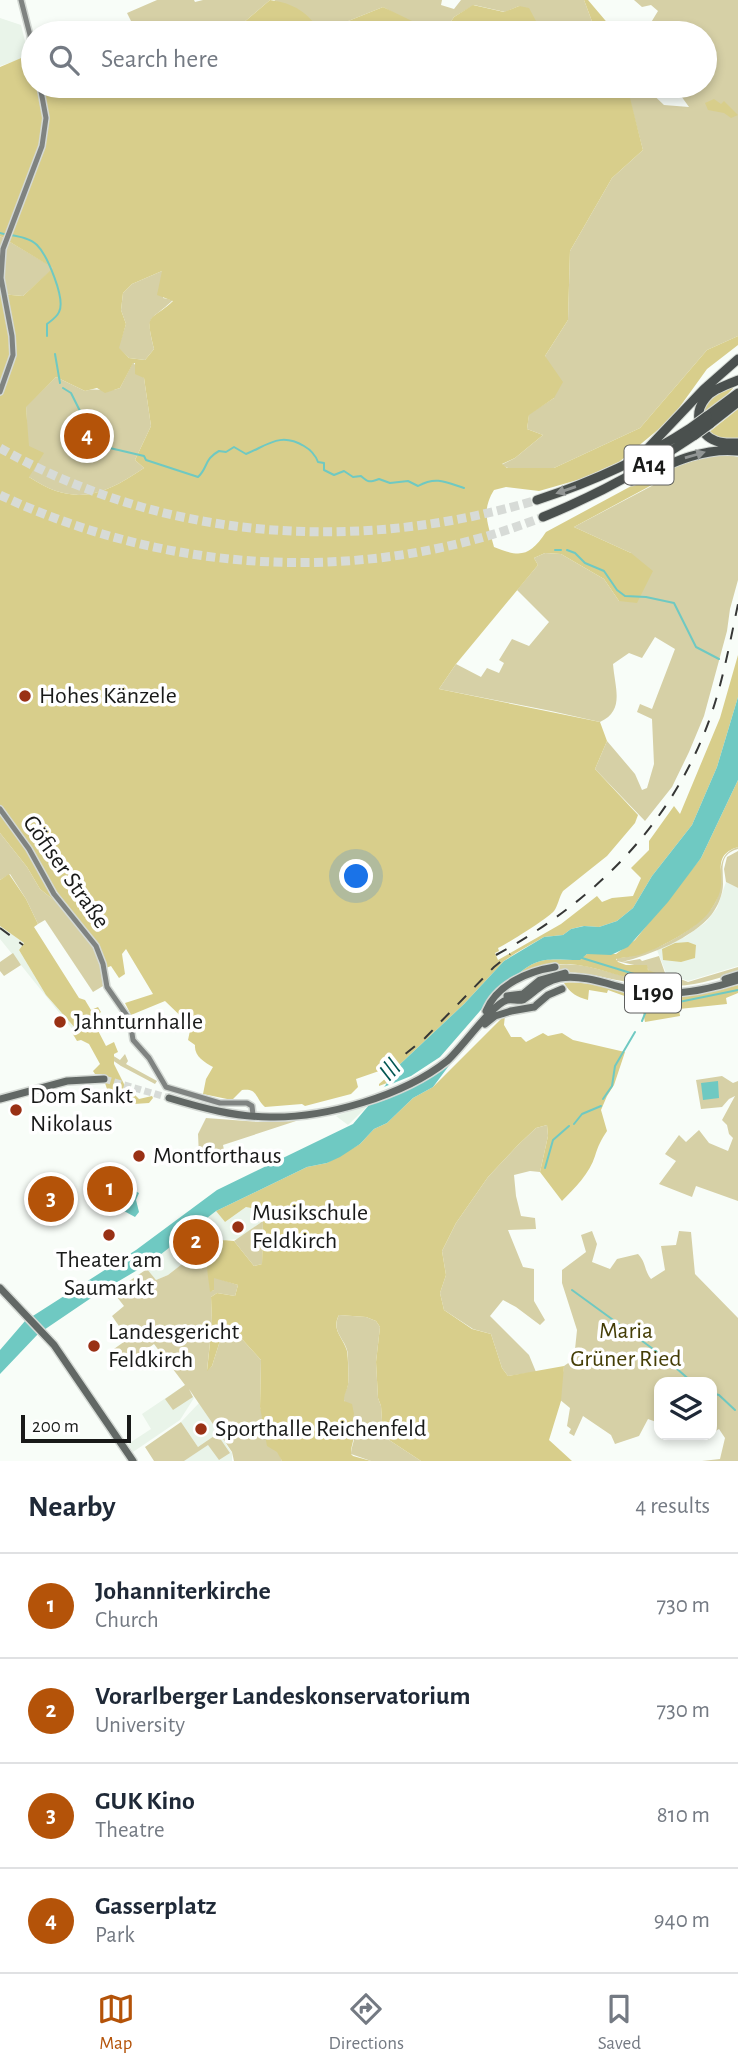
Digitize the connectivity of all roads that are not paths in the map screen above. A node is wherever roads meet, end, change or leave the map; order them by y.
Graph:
1 (21, 0) edge
2 (26, 21) edge
3 (42, 98) edge
4 (738, 359) edge
5 (738, 380) edge
6 (0, 392) edge
7 (738, 393) edge
8 (738, 402) edge
9 (709, 420) junction
10 (694, 431) junction
11 (738, 443) edge
12 (738, 451) edge
13 (623, 467) junction
14 (601, 492) junction
15 (537, 500) tunnel mouth
16 (543, 517) tunnel mouth
17 (0, 809) edge
18 (555, 967) dead end
19 (738, 977) edge
20 (562, 989) dead end
21 (522, 997) junction
22 (523, 1009) dead end
23 (486, 1011) junction
24 (479, 1028) junction
25 (100, 1079) tunnel mouth
26 (170, 1098) tunnel mouth
27 (3, 1100) edge
28 (297, 1113) junction
29 (255, 1115) junction
30 (0, 1288) edge
31 (134, 1461) edge

1 - 2 main road
3 - 6 main road
4 - 13 highway
5 - 11 highway
7 - 9 highway, A14
8 - 9 highway, A14
9 - 10 highway, A14, bridge
10 - 13 highway, A14
10 - 14 highway, A14
14 -> 12 highway
13 -> 15 highway, A14
14 - 16 highway, A14
17 - 29 main road, Göfiser Straße
18 - 23 main road
19 - 21 main road, L190
20 - 24 main road, bridge
21 - 22 main road
21 - 23 main road, L190
21 - 24 main road, L190
23 - 28 main road, L190
24 - 28 main road, L190
25 - 27 main road
26 - 29 main road, L190
28 - 29 main road, L190
30 - 31 main road

